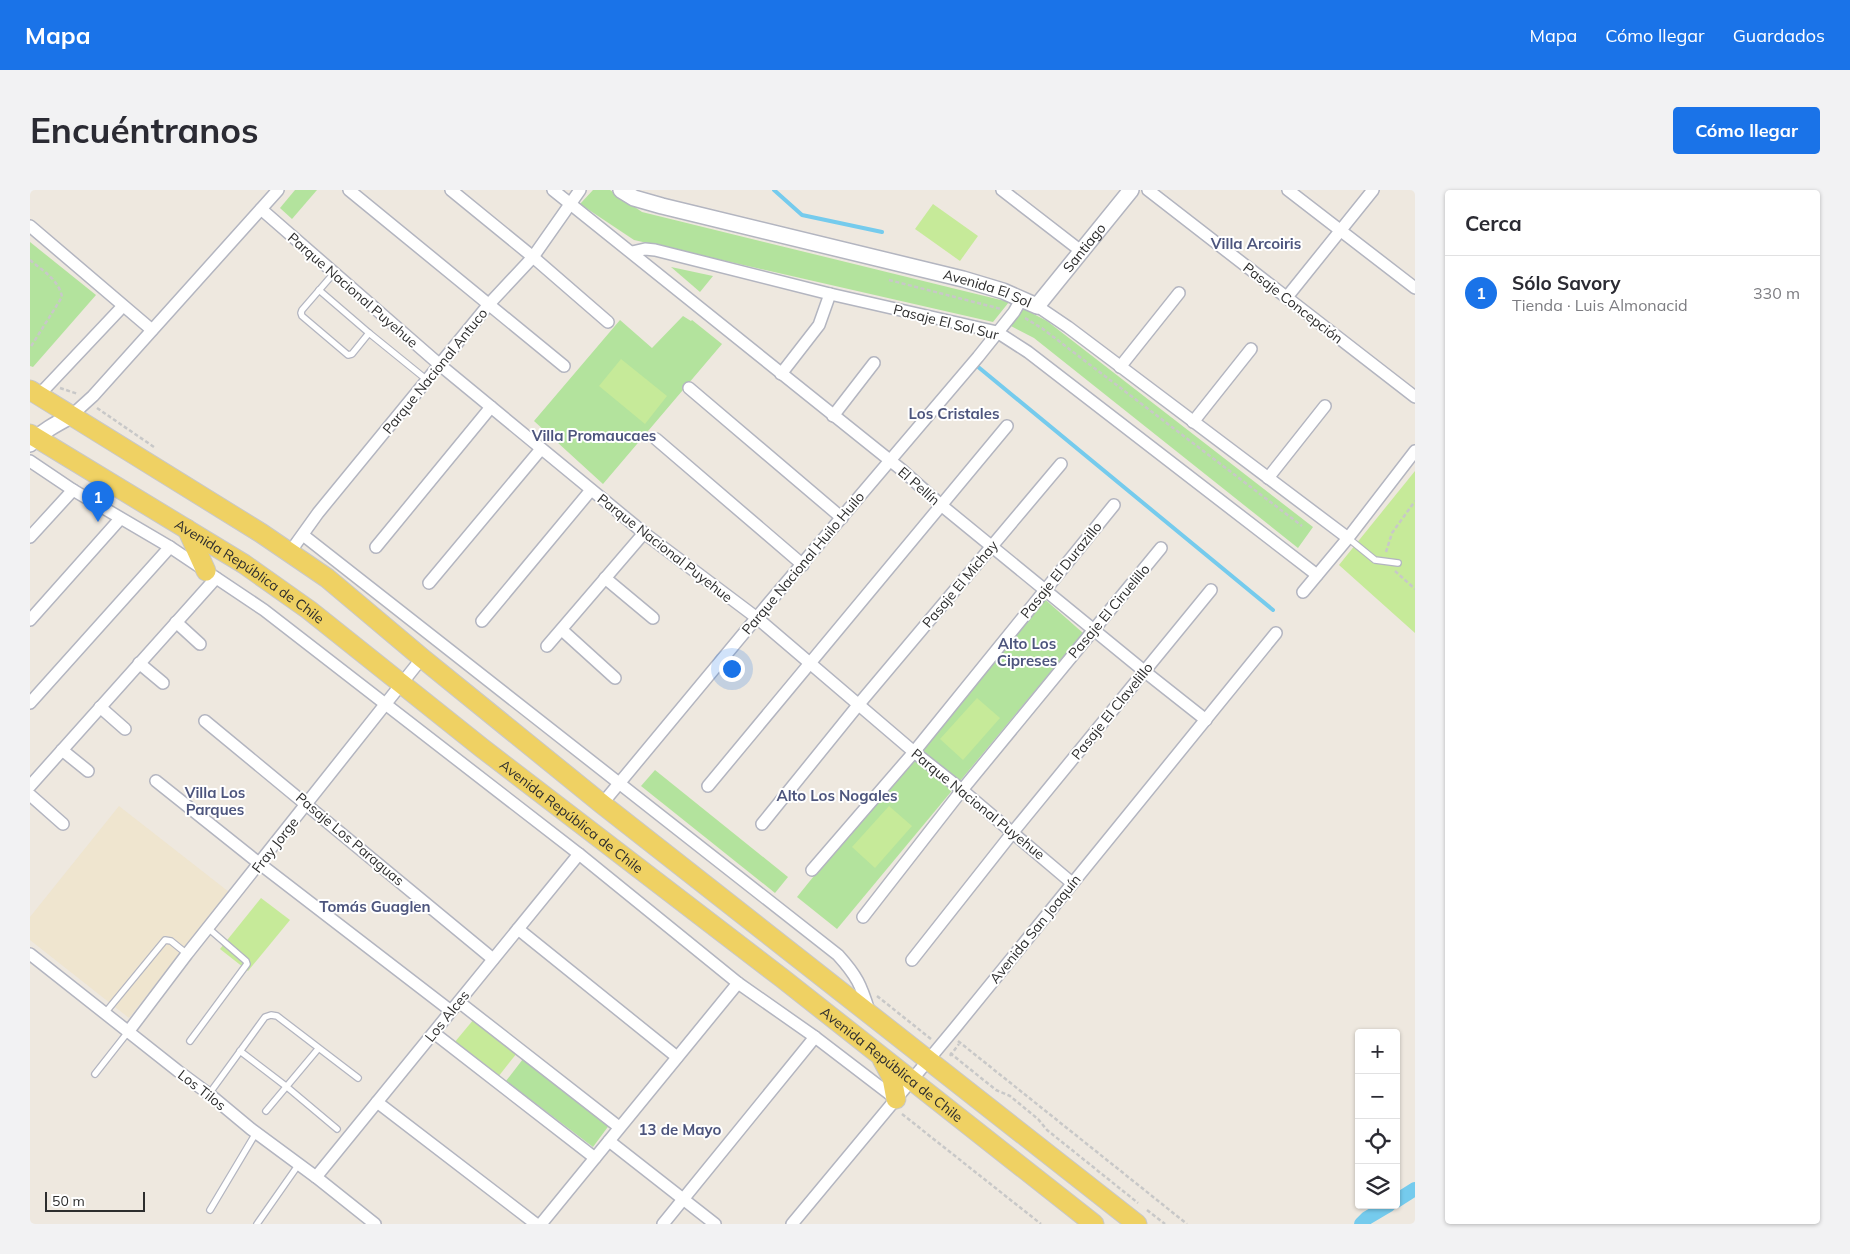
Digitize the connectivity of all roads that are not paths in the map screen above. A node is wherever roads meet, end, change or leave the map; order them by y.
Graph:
1 (278, 190) edge
2 (350, 190) edge
3 (451, 190) edge
4 (553, 190) edge
5 (580, 190) edge
6 (621, 190) edge
7 (1002, 190) edge
8 (1131, 190) edge
9 (1148, 190) edge
10 (1288, 190) edge
11 (1373, 190) edge
12 (569, 203) junction
13 (260, 209) junction
14 (30, 226) edge
15 (1339, 230) junction
16 (1081, 251) junction
17 (632, 252) junction
18 (533, 257) junction
19 (334, 273) junction
20 (1415, 288) edge
21 (319, 290) junction
22 (1179, 293) dead end
23 (830, 294) junction
24 (1287, 297) junction
25 (1022, 298) junction
26 (490, 303) junction
27 (123, 306) junction
28 (1037, 306) junction
29 (608, 322) dead end
30 (152, 330) junction
31 (997, 332) junction
32 (369, 333) junction
33 (1251, 349) dead end
34 (874, 364) dead end
35 (440, 365) junction
36 (564, 366) dead end
37 (1120, 366) junction
38 (781, 374) junction
39 (427, 380) junction
40 (689, 388) dead end
41 (33, 397) edge
42 (1415, 397) edge
43 (1325, 406) dead end
44 (491, 407) junction
45 (71, 416) junction
46 (832, 416) junction
47 (1193, 422) junction
48 (1006, 426) dead end
49 (32, 439) edge
50 (656, 439) dead end
51 (541, 449) junction
52 (1415, 451) edge
53 (30, 461) edge
54 (889, 461) junction
55 (1061, 464) dead end
56 (1268, 478) junction
57 (73, 490) junction
58 (591, 490) junction
59 (1114, 504) dead end
60 (941, 505) junction
61 (842, 518) junction
62 (120, 519) junction
63 (187, 529) junction
64 (644, 533) junction
65 (304, 535) junction
66 (30, 537) edge
67 (1348, 538) junction
68 (170, 547) junction
69 (376, 547) dead end
70 (992, 547) junction
71 (1161, 548) dead end
72 (290, 552) junction
73 (1398, 563) dead end
74 (803, 565) junction
75 (211, 574) junction
76 (1317, 574) junction
77 (605, 578) junction
78 (429, 583) dead end
79 (1045, 590) junction
80 (1211, 590) dead end
81 (1303, 592) dead end
82 (653, 618) dead end
83 (756, 618) junction
84 (30, 620) edge
85 (482, 621) dead end
86 (176, 622) junction
87 (562, 630) junction
88 (1093, 630) junction
89 (1276, 633) dead end
90 (200, 644) dead end
91 (547, 646) dead end
92 (422, 658) junction
93 (809, 663) junction
94 (139, 664) junction
95 (1144, 672) junction
96 (615, 678) dead end
97 (163, 683) dead end
98 (402, 684) junction
99 (30, 703) edge
100 (387, 704) junction
101 (859, 704) junction
102 (100, 707) junction
103 (1206, 720) junction
104 (205, 721) dead end
105 (126, 729) dead end
106 (62, 750) junction
107 (914, 752) junction
108 (88, 771) dead end
109 (156, 780) dead end
110 (620, 783) junction
111 (30, 786) edge
112 (708, 786) dead end
113 (962, 790) junction
114 (30, 795) edge
115 (307, 804) junction
116 (602, 804) junction
117 (63, 824) dead end
118 (762, 824) dead end
119 (1013, 832) junction
120 (578, 854) junction
121 (260, 864) junction
122 (812, 870) dead end
123 (1072, 883) junction
124 (863, 917) dead end
125 (208, 928) junction
126 (518, 929) junction
127 (30, 954) edge
128 (187, 954) junction
129 (493, 959) junction
130 (912, 960) dead end
131 (738, 982) junction
132 (459, 1002) junction
133 (451, 1011) junction
134 (105, 1013) junction
135 (871, 1015) junction
136 (128, 1032) junction
137 (434, 1033) junction
138 (816, 1037) junction
139 (190, 1041) dead end
140 (318, 1049) junction
141 (240, 1051) junction
142 (879, 1054) junction
143 (678, 1057) junction
144 (928, 1060) junction
145 (95, 1074) dead end
146 (358, 1078) dead end
147 (912, 1080) junction
148 (287, 1087) junction
149 (209, 1094) junction
150 (377, 1102) junction
151 (893, 1102) junction
152 (266, 1111) dead end
153 (619, 1127) junction
154 (337, 1129) dead end
155 (256, 1133) junction
156 (609, 1141) junction
157 (595, 1158) junction
158 (299, 1164) junction
159 (316, 1177) junction
160 (683, 1199) junction
161 (210, 1210) dead end
162 (371, 1223) edge
163 (258, 1224) edge
164 (536, 1224) edge
165 (541, 1224) edge
166 (662, 1224) edge
167 (715, 1224) edge
168 (792, 1224) edge
169 (1094, 1224) edge
170 (1137, 1224) edge

1 - 13 street
2 - 26 street
3 - 18 street
4 - 12 street
5 - 12 street, Parque Nacional Antuco
6 - 25 street, Avenida El Sol
7 - 16 street
8 - 16 street, Santiago
9 - 24 street, Pasaje Concepción
10 - 15 street
11 - 15 street
12 - 17 street
12 - 18 street, Parque Nacional Antuco
13 - 19 street, Parque Nacional Puyehue
13 - 30 street
14 - 27 street
15 - 20 street
15 - 24 street
16 - 28 street, Santiago
17 - 23 street, Pasaje El Sol Sur
17 - 38 street, El Pellín
18 - 26 street, Parque Nacional Antuco
18 - 29 street
19 - 21 lane
19 - 35 street, Parque Nacional Puyehue
21 - 32 lane
21 - 32 lane
22 - 37 street
23 - 31 street, Pasaje El Sol Sur
23 - 38 street
24 - 42 street, Pasaje Concepción
25 - 28 street, Avenida El Sol
25 - 31 street, Parque Nacional Huilo Huilo
26 - 35 street, Parque Nacional Antuco
26 - 36 street
27 - 30 street
27 - 41 street
28 - 37 street, Avenida El Sol
30 - 45 street
31 - 54 street, Parque Nacional Huilo Huilo
31 - 76 street, Pasaje El Sol Sur
32 - 39 lane
33 - 47 street
34 - 46 street
35 - 39 street, Parque Nacional Antuco
35 - 44 street, Parque Nacional Puyehue
37 - 47 street, Avenida El Sol
38 - 46 street, El Pellín
39 - 65 street, Parque Nacional Antuco
40 - 61 street
41 - 45 main road, Avenida República de Chile
43 - 56 street
44 - 51 street, Parque Nacional Puyehue
44 - 69 street
45 - 49 street
45 - 72 main road, Avenida República de Chile
46 - 54 street, El Pellín
47 - 56 street, Avenida El Sol
48 - 60 street
49 - 63 main road, Avenida República de Chile
50 - 74 street
51 - 58 street, Parque Nacional Puyehue
51 - 78 street
52 - 67 street
53 - 57 street, Avenida República de Chile
54 - 60 street, El Pellín
54 - 61 street, Parque Nacional Huilo Huilo
55 - 70 street, Pasaje El Michay
56 - 67 street, Avenida El Sol
57 - 62 street, Avenida República de Chile
57 - 66 street
58 - 64 street, Parque Nacional Puyehue
58 - 85 street
59 - 79 street, Pasaje El Durazillo
60 - 70 street, El Pellín
60 - 93 street
61 - 74 street, Parque Nacional Huilo Huilo
62 - 68 street, Avenida República de Chile
62 - 84 street
63 - 75 main road
63 - 98 main road, Avenida República de Chile
64 - 77 street
64 - 83 street, Parque Nacional Puyehue
65 - 72 street, Parque Nacional Antuco
65 - 110 street, Avenida República de Chile
67 - 73 lane
67 - 76 street
68 - 75 street, Avenida República de Chile
68 - 99 street
70 - 79 street, El Pellín
70 - 101 street, Pasaje El Michay
71 - 88 street, Pasaje El Ciruelillo
72 - 92 main road, Avenida República de Chile
74 - 83 street, Parque Nacional Huilo Huilo
75 - 86 street
75 - 100 street, Avenida República de Chile
76 - 81 street
77 - 82 street
77 - 87 street
79 - 88 street, El Pellín
79 - 107 street, Pasaje El Durazillo
80 - 95 street, Pasaje El Clavelillo
83 - 93 street, Parque Nacional Puyehue
83 - 110 street, Parque Nacional Huilo Huilo
86 - 90 street
86 - 94 street
87 - 91 street
87 - 96 street
88 - 95 street, El Pellín
88 - 113 street, Pasaje El Ciruelillo
89 - 103 street, Avenida San Joaquín
92 - 98 street, Fray Jorge
92 - 116 main road, Avenida República de Chile
93 - 101 street, Parque Nacional Puyehue
93 - 112 street
94 - 97 street
94 - 102 street
95 - 103 street, El Pellín
95 - 119 street, Pasaje El Clavelillo
98 - 100 street, Fray Jorge
98 - 142 main road, Avenida República de Chile
100 - 115 street, Fray Jorge
100 - 120 street, Avenida República de Chile
101 - 107 street, Parque Nacional Puyehue
101 - 118 street, Pasaje El Michay
102 - 105 street
102 - 106 street
103 - 123 street, Avenida San Joaquín
104 - 115 street, Pasaje Los Paraguas
106 - 108 street
106 - 111 street
107 - 113 street, Parque Nacional Puyehue
107 - 122 street, Pasaje El Durazillo
109 - 121 street
110 - 116 street, Parque Nacional Huilo Huilo
110 - 135 street, Avenida República de Chile
113 - 119 street, Parque Nacional Puyehue
113 - 124 street, Pasaje El Ciruelillo
114 - 117 street
115 - 121 street, Fray Jorge
115 - 129 street, Pasaje Los Paraguas
116 - 135 main road, Avenida República de Chile
119 - 123 street, Parque Nacional Puyehue
119 - 130 street, Pasaje El Clavelillo
120 - 126 street, Los Alces
120 - 131 street, Avenida República de Chile
121 - 125 street, Fray Jorge
121 - 133 street
123 - 144 street, Avenida San Joaquín
125 - 128 street, Fray Jorge
125 - 139 lane
126 - 129 street, Los Alces
126 - 143 street
127 - 134 street, Los Tilos
128 - 134 lane
128 - 136 street, Fray Jorge
129 - 132 street, Los Alces
131 - 138 street, Avenida República de Chile
131 - 143 street
132 - 133 street, Los Alces
132 - 153 street
133 - 137 street, Los Alces
134 - 136 street, Los Tilos
135 - 144 main road, Avenida República de Chile
136 - 145 lane
136 - 149 street, Los Tilos
137 - 150 street, Los Alces
137 - 157 street
138 - 151 street, Avenida República de Chile
138 - 160 street
140 - 141 lane
140 - 146 lane
140 - 148 lane
141 - 148 lane
141 - 149 lane
142 - 147 main road, Avenida República de Chile
142 - 151 main road
143 - 153 street
144 - 147 street, Avenida San Joaquín
144 - 170 main road, Avenida República de Chile
147 - 151 street, Avenida San Joaquín
147 - 169 main road, Avenida República de Chile
148 - 152 lane
148 - 154 lane
149 - 155 street, Los Tilos
150 - 159 street, Los Alces
150 - 164 street
151 - 168 street, Avenida San Joaquín
153 - 156 street
155 - 158 street, Los Tilos
155 - 161 lane
156 - 157 street
156 - 160 street
157 - 165 street
158 - 159 street, Los Tilos
158 - 163 lane
159 - 162 street, Los Tilos
160 - 166 street
160 - 167 street

